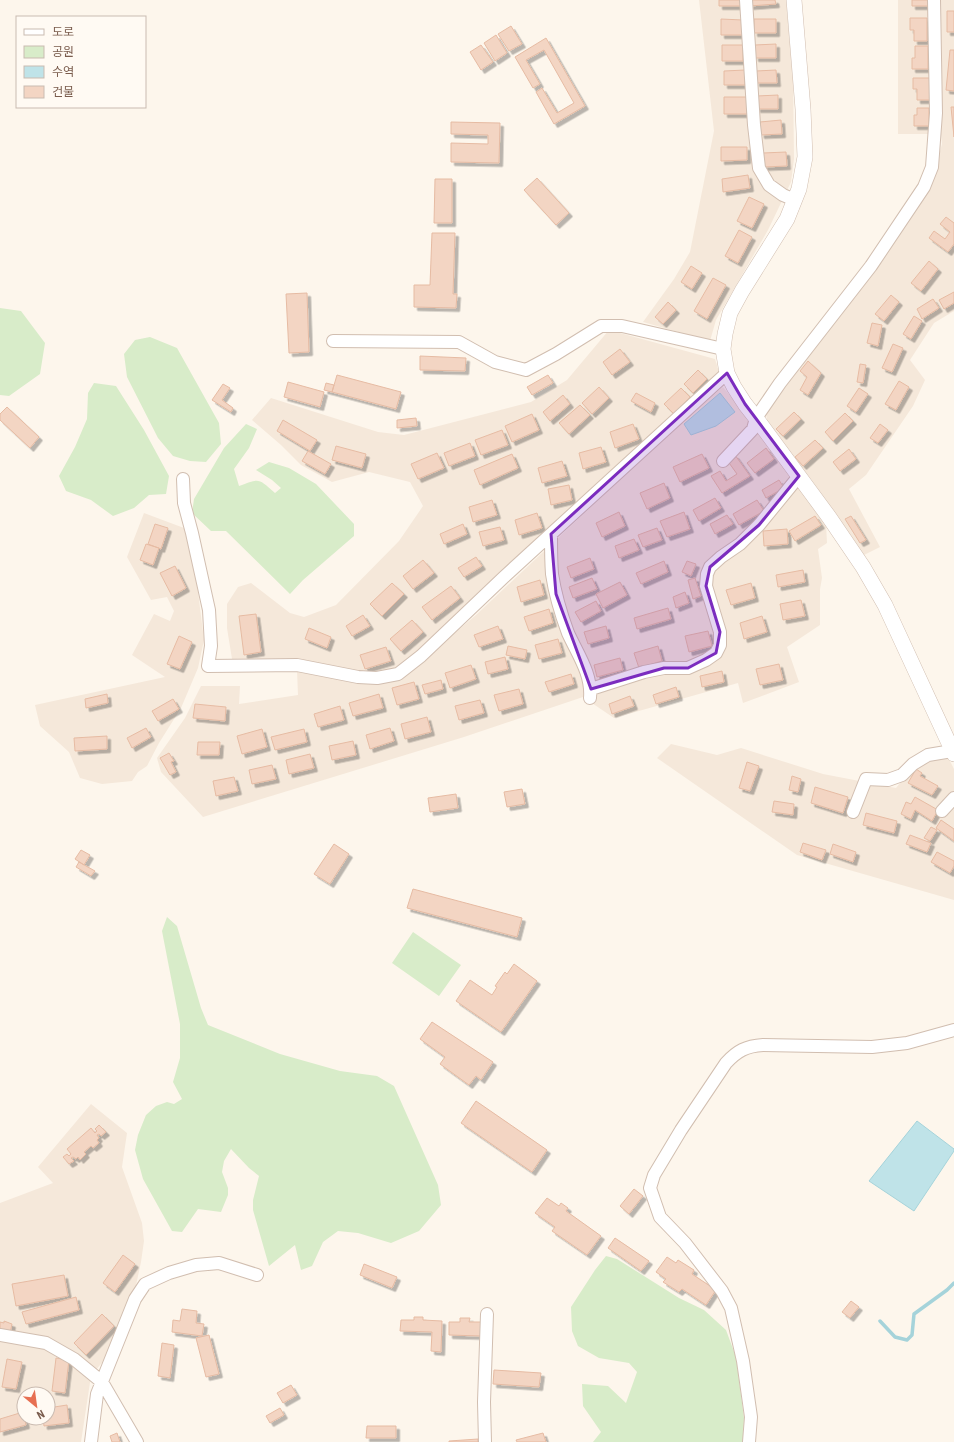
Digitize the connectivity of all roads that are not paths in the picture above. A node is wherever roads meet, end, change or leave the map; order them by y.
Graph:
1 (746, 0) edge
2 (794, 0) edge
3 (934, 0) edge
4 (795, 200) junction
5 (333, 341) dead end
6 (723, 349) junction
7 (727, 373) junction
8 (756, 418) junction
9 (723, 461) dead end
10 (799, 476) junction
11 (183, 479) dead end
12 (551, 534) junction
13 (953, 753) edge
14 (954, 798) edge
15 (942, 811) dead end
16 (853, 812) dead end
17 (954, 1030) edge
18 (257, 1275) dead end
19 (488, 1314) dead end
20 (0, 1335) edge
21 (102, 1382) junction
22 (91, 1442) edge
23 (137, 1442) edge
24 (485, 1442) edge
25 (749, 1442) edge

1 - 4 street
2 - 4 street
3 - 8 street
4 - 6 street
5 - 6 street
6 - 7 street
7 - 8 street
7 - 12 street
8 - 9 street
8 - 10 street
10 - 12 street
10 - 13 street
11 - 12 street
13 - 16 street
14 - 15 street
17 - 25 street
18 - 21 street
19 - 24 street
20 - 21 street
21 - 22 street
21 - 23 street

